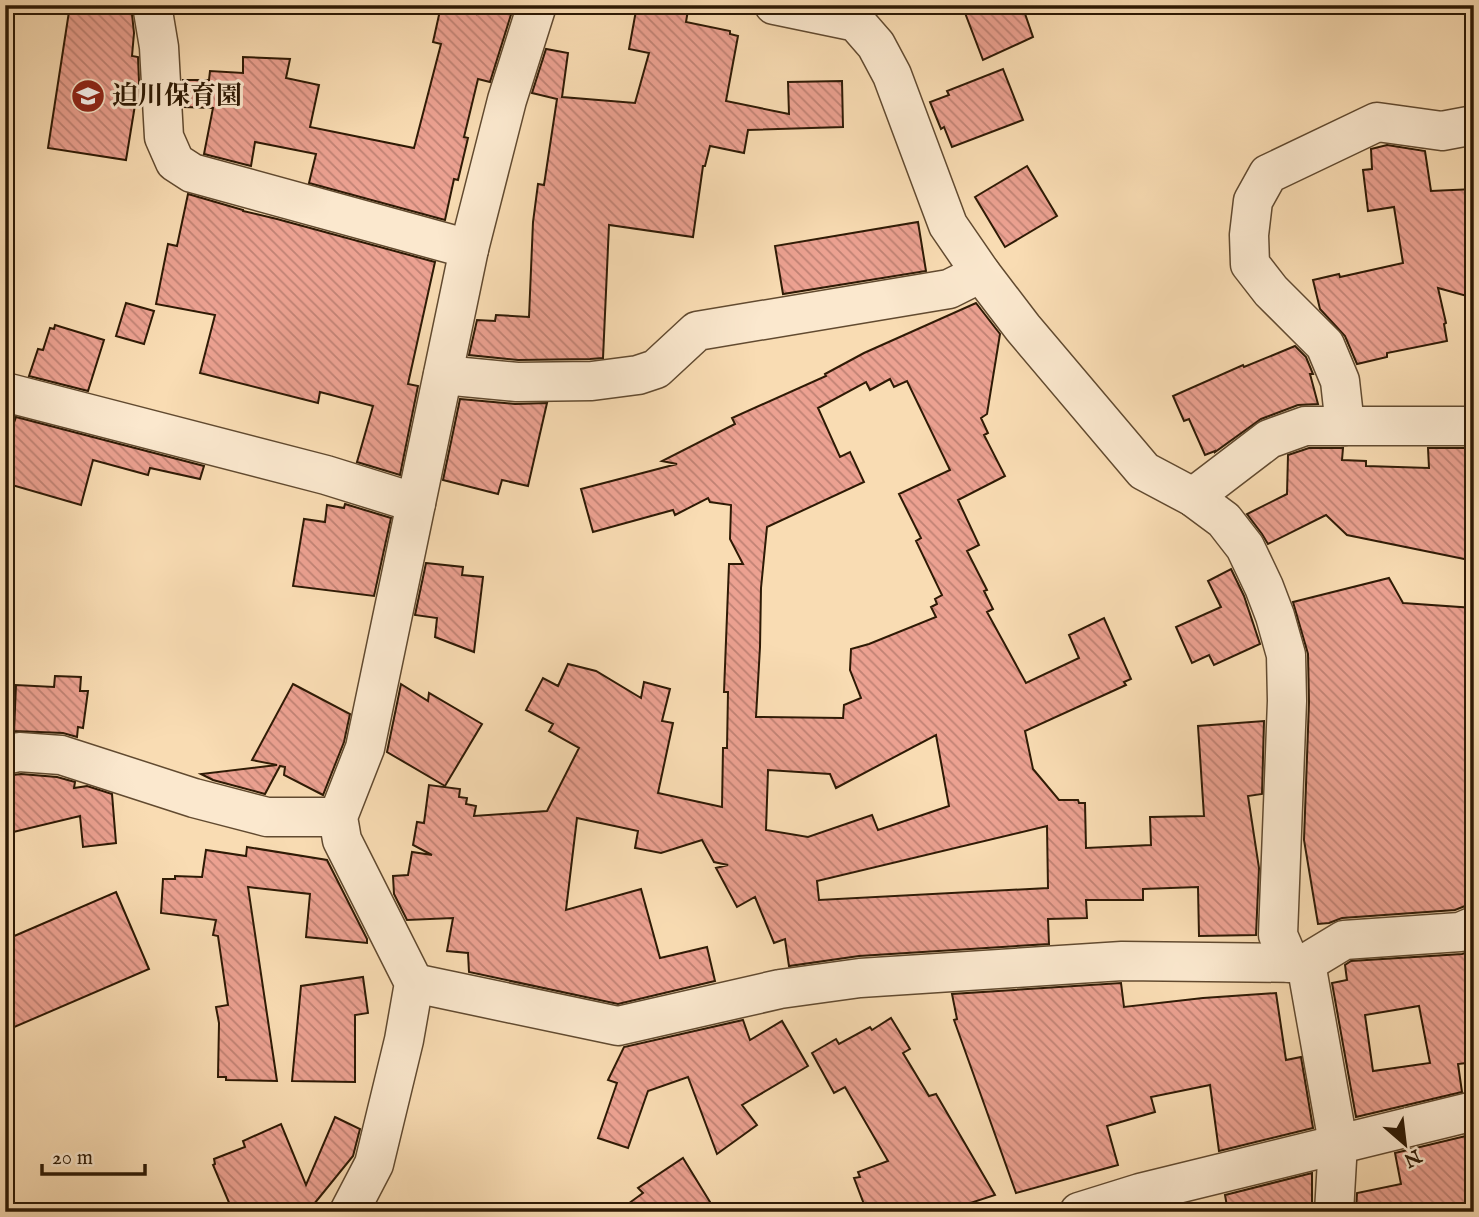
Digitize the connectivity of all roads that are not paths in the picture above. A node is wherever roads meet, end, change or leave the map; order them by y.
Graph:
1 (152, 5) edge
2 (537, 5) edge
3 (774, 5) edge
4 (854, 14) edge
5 (1474, 125) edge
6 (469, 249) junction
7 (981, 273) junction
8 (443, 374) junction
9 (5, 391) edge
10 (1345, 426) junction
11 (1474, 426) edge
12 (1193, 497) junction
13 (416, 503) junction
14 (5, 755) edge
15 (338, 817) junction
16 (1474, 926) edge
17 (1298, 963) junction
18 (414, 983) junction
19 (1474, 1111) edge
20 (1338, 1143) junction
21 (349, 1212) edge
22 (1079, 1212) edge
23 (1334, 1212) edge

1 - 6 street
2 - 6 street
3 - 4 street
4 - 7 street
5 - 10 street
6 - 8 street
7 - 8 street
7 - 12 street
8 - 13 street
9 - 13 street
10 - 11 street
10 - 12 street
12 - 17 street
13 - 15 street
14 - 15 street
15 - 18 street
16 - 17 street
17 - 18 street
17 - 20 street
18 - 21 street
19 - 20 street
20 - 22 street
20 - 23 street

